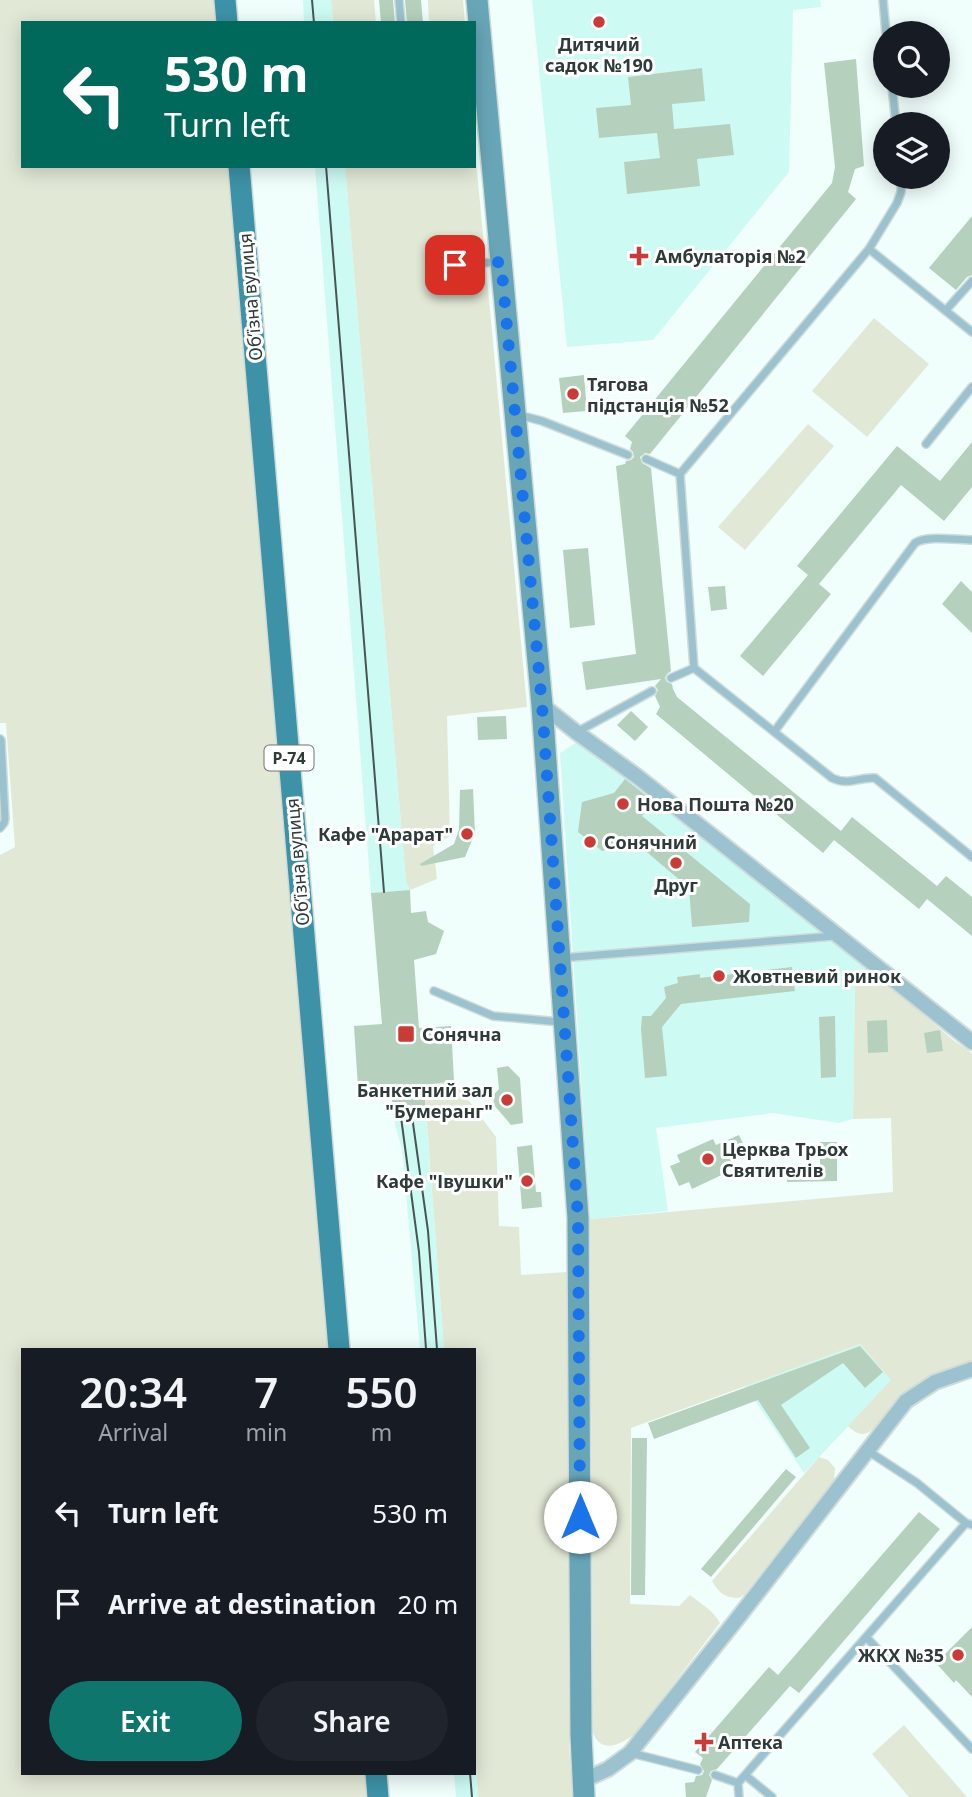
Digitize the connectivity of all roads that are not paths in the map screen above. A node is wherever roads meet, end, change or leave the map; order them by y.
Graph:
1 (225, 0) edge
2 (399, 0) edge
3 (477, 0) edge
4 (883, 0) edge
5 (227, 21) edge
6 (401, 21) edge
7 (885, 21) edge
8 (481, 118) edge
9 (239, 168) edge
10 (901, 189) edge
11 (869, 249) junction
12 (501, 262) junction
13 (455, 265) dead end
14 (972, 281) edge
15 (946, 310) junction
16 (972, 332) edge
17 (972, 387) edge
18 (515, 413) junction
19 (926, 444) dead end
20 (628, 455) dead end
21 (646, 459) dead end
22 (680, 474) junction
23 (972, 540) edge
24 (694, 667) junction
25 (671, 678) dead end
26 (652, 691) dead end
27 (542, 705) junction
28 (576, 732) junction
29 (774, 732) junction
30 (0, 739) edge
31 (0, 828) edge
32 (972, 857) edge
33 (836, 936) junction
34 (560, 958) junction
35 (434, 990) dead end
36 (564, 1022) junction
37 (972, 1042) edge
38 (338, 1348) edge
39 (972, 1369) edge
40 (867, 1450) junction
41 (969, 1524) edge
42 (866, 1637) junction
43 (972, 1749) edge
44 (630, 1753) junction
45 (698, 1770) dead end
46 (376, 1775) edge
47 (715, 1775) dead end
48 (745, 1775) junction
49 (738, 1783) junction
50 (583, 1789) edge
51 (378, 1797) edge
52 (739, 1797) edge
53 (772, 1797) edge

1 - 5 main road
2 - 6 lane
3 - 8 street
4 - 7 lane
8 - 12 street
9 - 38 main road, Обʼїзна вулиця / Р-74
10 - 11 lane
11 - 15 lane
11 - 22 lane
12 - 13 lane
12 - 18 street
14 - 15 lane
15 - 16 lane
17 - 19 lane
18 - 20 lane
18 - 27 street
21 - 22 lane
22 - 24 lane
23 - 29 lane
24 - 25 lane
24 - 29 lane
26 - 28 lane
27 - 28 street
27 - 34 street
28 - 33 street
29 - 32 lane
30 - 31 lane
33 - 34 lane
33 - 37 street
34 - 36 street
35 - 36 lane
36 - 50 street
39 - 40 street
40 - 41 lane
40 - 44 street
41 - 42 lane
42 - 43 lane
42 - 48 lane
44 - 45 lane
44 - 50 street
46 - 51 main road
47 - 49 lane
48 - 49 lane
48 - 53 lane
49 - 52 lane

